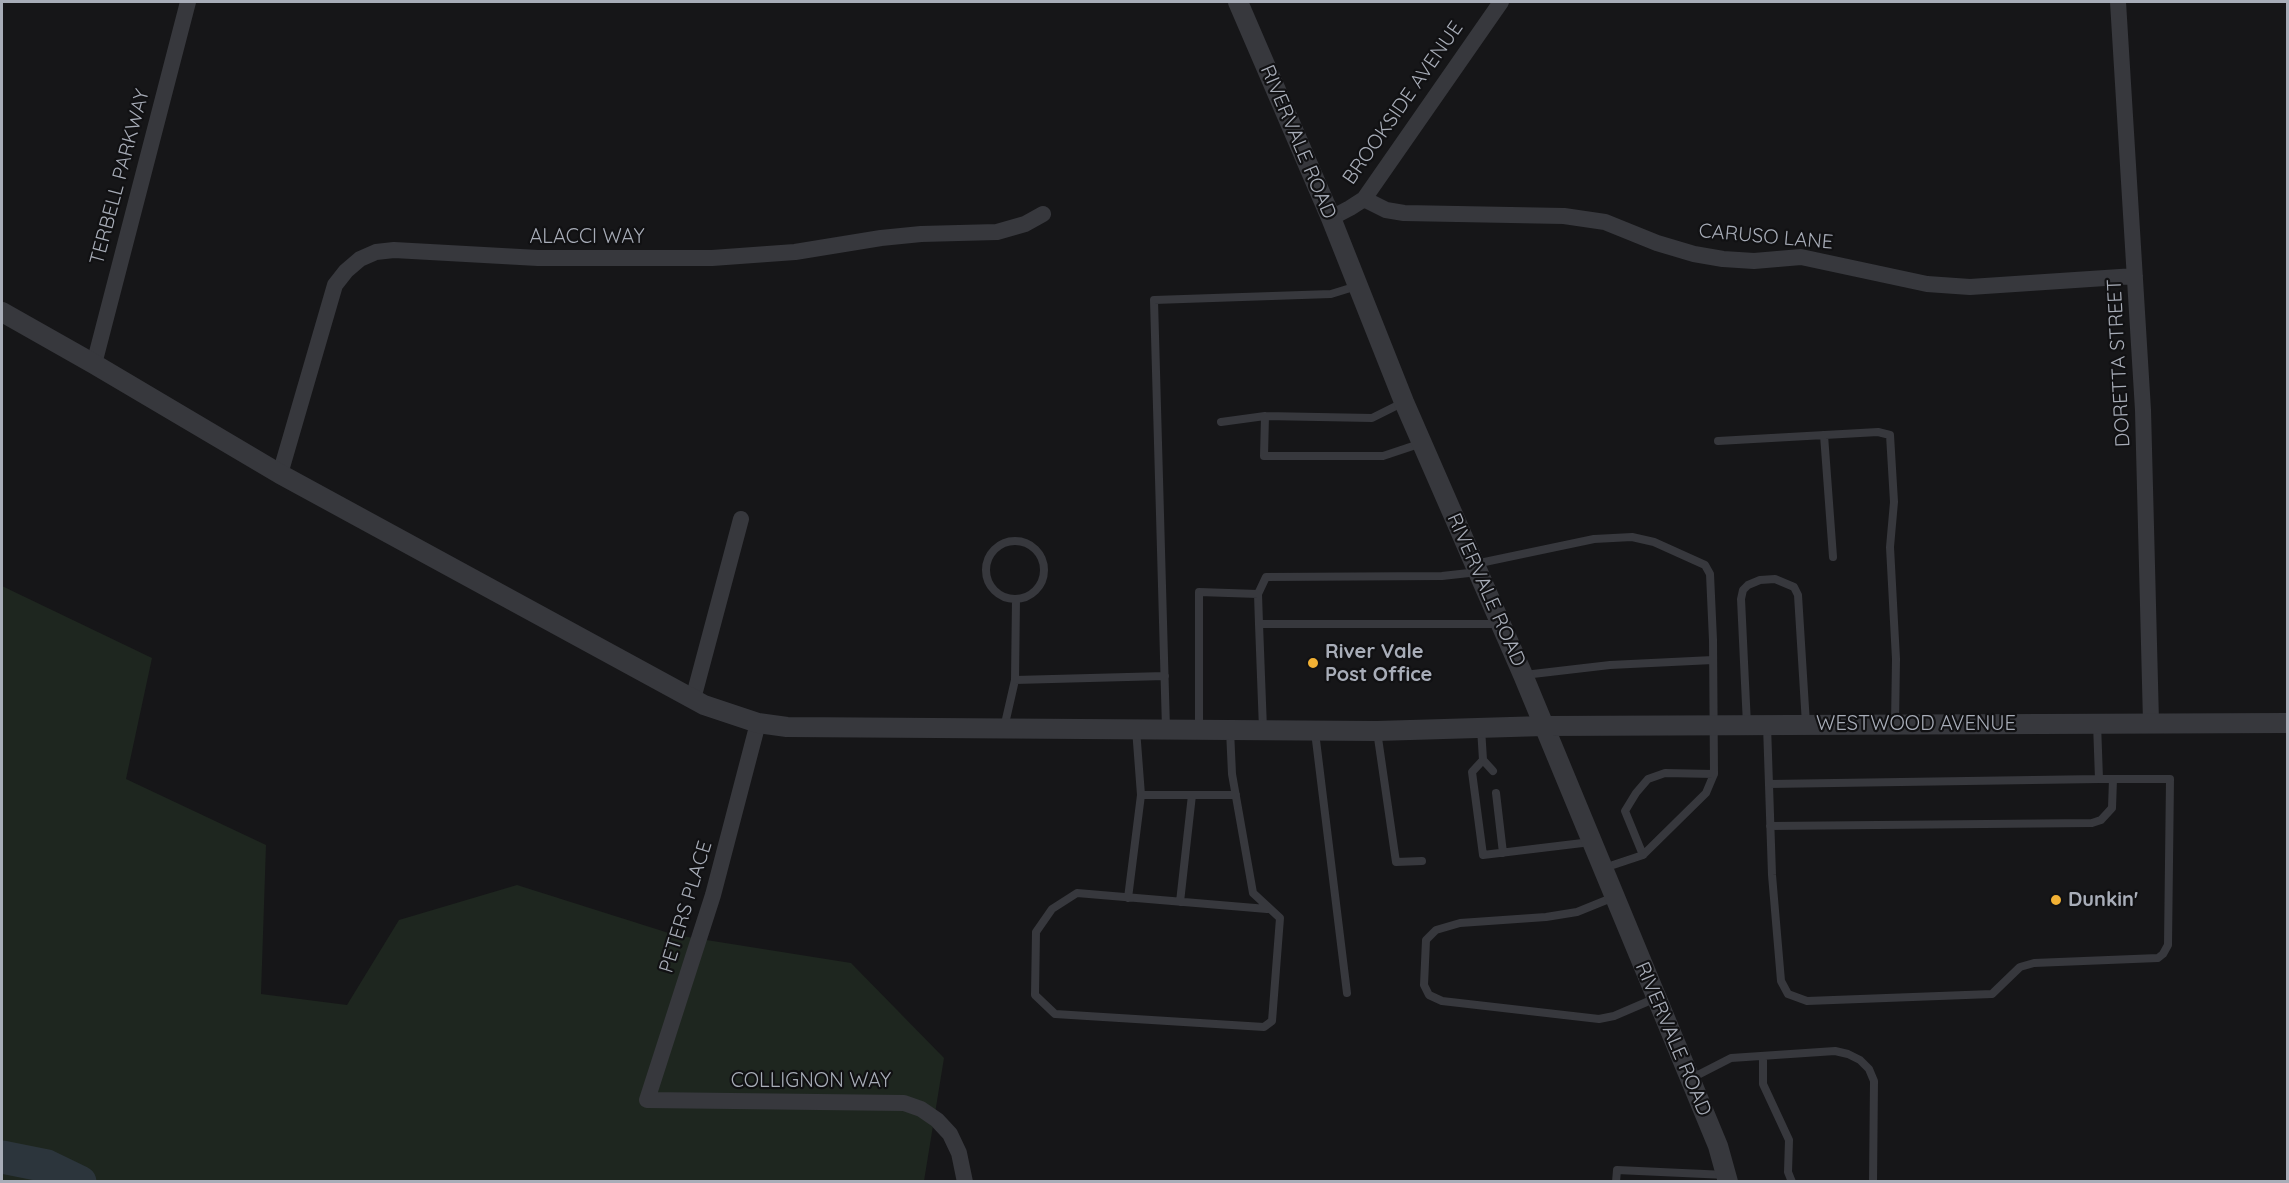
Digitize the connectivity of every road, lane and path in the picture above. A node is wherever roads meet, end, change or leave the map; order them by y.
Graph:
1 (188, 2) edge
2 (1238, 2) edge
3 (1501, 2) edge
4 (2118, 2) edge
5 (1364, 199) junction
6 (1043, 214) dead end
7 (1331, 218) junction
8 (2135, 276) junction
9 (1357, 286) junction
10 (2, 312) edge
11 (94, 364) junction
12 (1404, 402) junction
13 (1265, 416) junction
14 (1221, 422) dead end
15 (1824, 435) junction
16 (1718, 441) dead end
17 (1422, 442) junction
18 (280, 474) junction
19 (741, 519) dead end
20 (1833, 557) dead end
21 (1477, 568) junction
22 (1258, 594) junction
23 (1016, 599) junction
24 (1259, 624) junction
25 (1502, 624) junction
26 (1713, 660) junction
27 (1523, 675) junction
28 (1165, 676) junction
29 (1015, 680) junction
30 (693, 699) junction
31 (2151, 722) junction
32 (758, 723) junction
33 (2097, 723) junction
34 (2288, 723) edge
35 (1895, 724) junction
36 (1713, 725) junction
37 (1746, 725) junction
38 (1767, 725) junction
39 (1806, 725) junction
40 (1544, 726) junction
41 (1004, 728) junction
42 (1481, 728) junction
43 (1136, 729) junction
44 (1166, 729) junction
45 (1199, 729) junction
46 (1230, 730) junction
47 (1263, 730) junction
48 (1315, 730) junction
49 (1377, 731) junction
50 (1482, 760) junction
51 (1493, 771) dead end
52 (1714, 774) junction
53 (2098, 779) junction
54 (2113, 779) junction
55 (1769, 784) junction
56 (1496, 793) dead end
57 (1141, 795) junction
58 (1192, 795) junction
59 (1236, 795) junction
60 (1770, 826) junction
61 (1592, 842) junction
62 (1503, 852) junction
63 (1642, 855) junction
64 (1422, 861) dead end
65 (1602, 868) junction
66 (1614, 897) junction
67 (1128, 898) junction
68 (1180, 902) junction
69 (1268, 909) junction
70 (1347, 993) dead end
71 (1656, 998) junction
72 (1763, 1056) junction
73 (1690, 1079) junction
74 (647, 1100) joint
75 (1727, 1178) edge
76 (965, 1182) edge
77 (1616, 1182) edge
78 (1792, 1182) edge
79 (1874, 1182) edge

1 - 11 street, TERBELL PARKWAY
2 - 7 street, RIVERVALE ROAD
3 - 5 street, BROOKSIDE AVENUE
4 - 8 street, DORETTA STREET
5 - 7 street, BROOKSIDE AVENUE
5 - 8 street, CARUSO LANE
6 - 18 street, ALACCI WAY
7 - 9 street, RIVERVALE ROAD
8 - 31 street, DORETTA STREET
9 - 12 street, RIVERVALE ROAD
9 - 28 lane
10 - 11 street, WESTWOOD AVENUE
11 - 18 street, WESTWOOD AVENUE
12 - 13 lane
12 - 17 street, RIVERVALE ROAD
13 - 14 lane
13 - 17 lane
15 - 16 lane
15 - 20 lane
15 - 35 lane
17 - 21 street, RIVERVALE ROAD
18 - 30 street, WESTWOOD AVENUE
19 - 30 street
21 - 22 lane
21 - 25 street, RIVERVALE ROAD
21 - 26 lane
22 - 24 lane
22 - 45 lane
23 - 23 lane
23 - 29 lane
24 - 25 lane
24 - 47 lane
25 - 27 street, RIVERVALE ROAD
26 - 27 lane
26 - 36 lane
27 - 40 street, RIVERVALE ROAD
28 - 29 lane
28 - 44 lane
29 - 41 lane
30 - 32 street, WESTWOOD AVENUE
31 - 33 street, WESTWOOD AVENUE
31 - 34 street, WESTWOOD AVENUE
32 - 41 street, WESTWOOD AVENUE
32 - 74 street, PETERS PLACE
33 - 35 street, WESTWOOD AVENUE
33 - 53 lane
35 - 39 street, WESTWOOD AVENUE
36 - 37 street, WESTWOOD AVENUE
36 - 40 street, WESTWOOD AVENUE
36 - 52 lane
37 - 38 street, WESTWOOD AVENUE
37 - 39 lane
38 - 39 street, WESTWOOD AVENUE
38 - 55 lane
40 - 42 street, WESTWOOD AVENUE
40 - 61 street, RIVERVALE ROAD
41 - 43 street, WESTWOOD AVENUE
42 - 49 street, WESTWOOD AVENUE
42 - 50 lane
43 - 44 street, WESTWOOD AVENUE
43 - 57 lane
44 - 45 street, WESTWOOD AVENUE
45 - 46 street, WESTWOOD AVENUE
46 - 47 street, WESTWOOD AVENUE
46 - 59 lane
47 - 48 street, WESTWOOD AVENUE
48 - 49 street, WESTWOOD AVENUE
48 - 70 lane
49 - 64 lane
50 - 51 lane
50 - 62 lane
52 - 63 lane
52 - 63 lane
53 - 54 lane
53 - 55 lane
54 - 60 lane
54 - 60 lane
55 - 60 lane
56 - 62 lane
57 - 58 lane
57 - 67 lane
58 - 59 lane
58 - 68 lane
59 - 69 lane
61 - 62 lane
61 - 65 street, RIVERVALE ROAD
63 - 65 lane
65 - 66 street, RIVERVALE ROAD
66 - 71 street, RIVERVALE ROAD
66 - 71 lane
67 - 68 lane
67 - 69 lane
68 - 69 lane
71 - 73 street, RIVERVALE ROAD
72 - 73 lane
72 - 78 lane
72 - 79 lane
73 - 75 street, RIVERVALE ROAD
74 - 76 street, COLLIGNON WAY
75 - 77 lane

